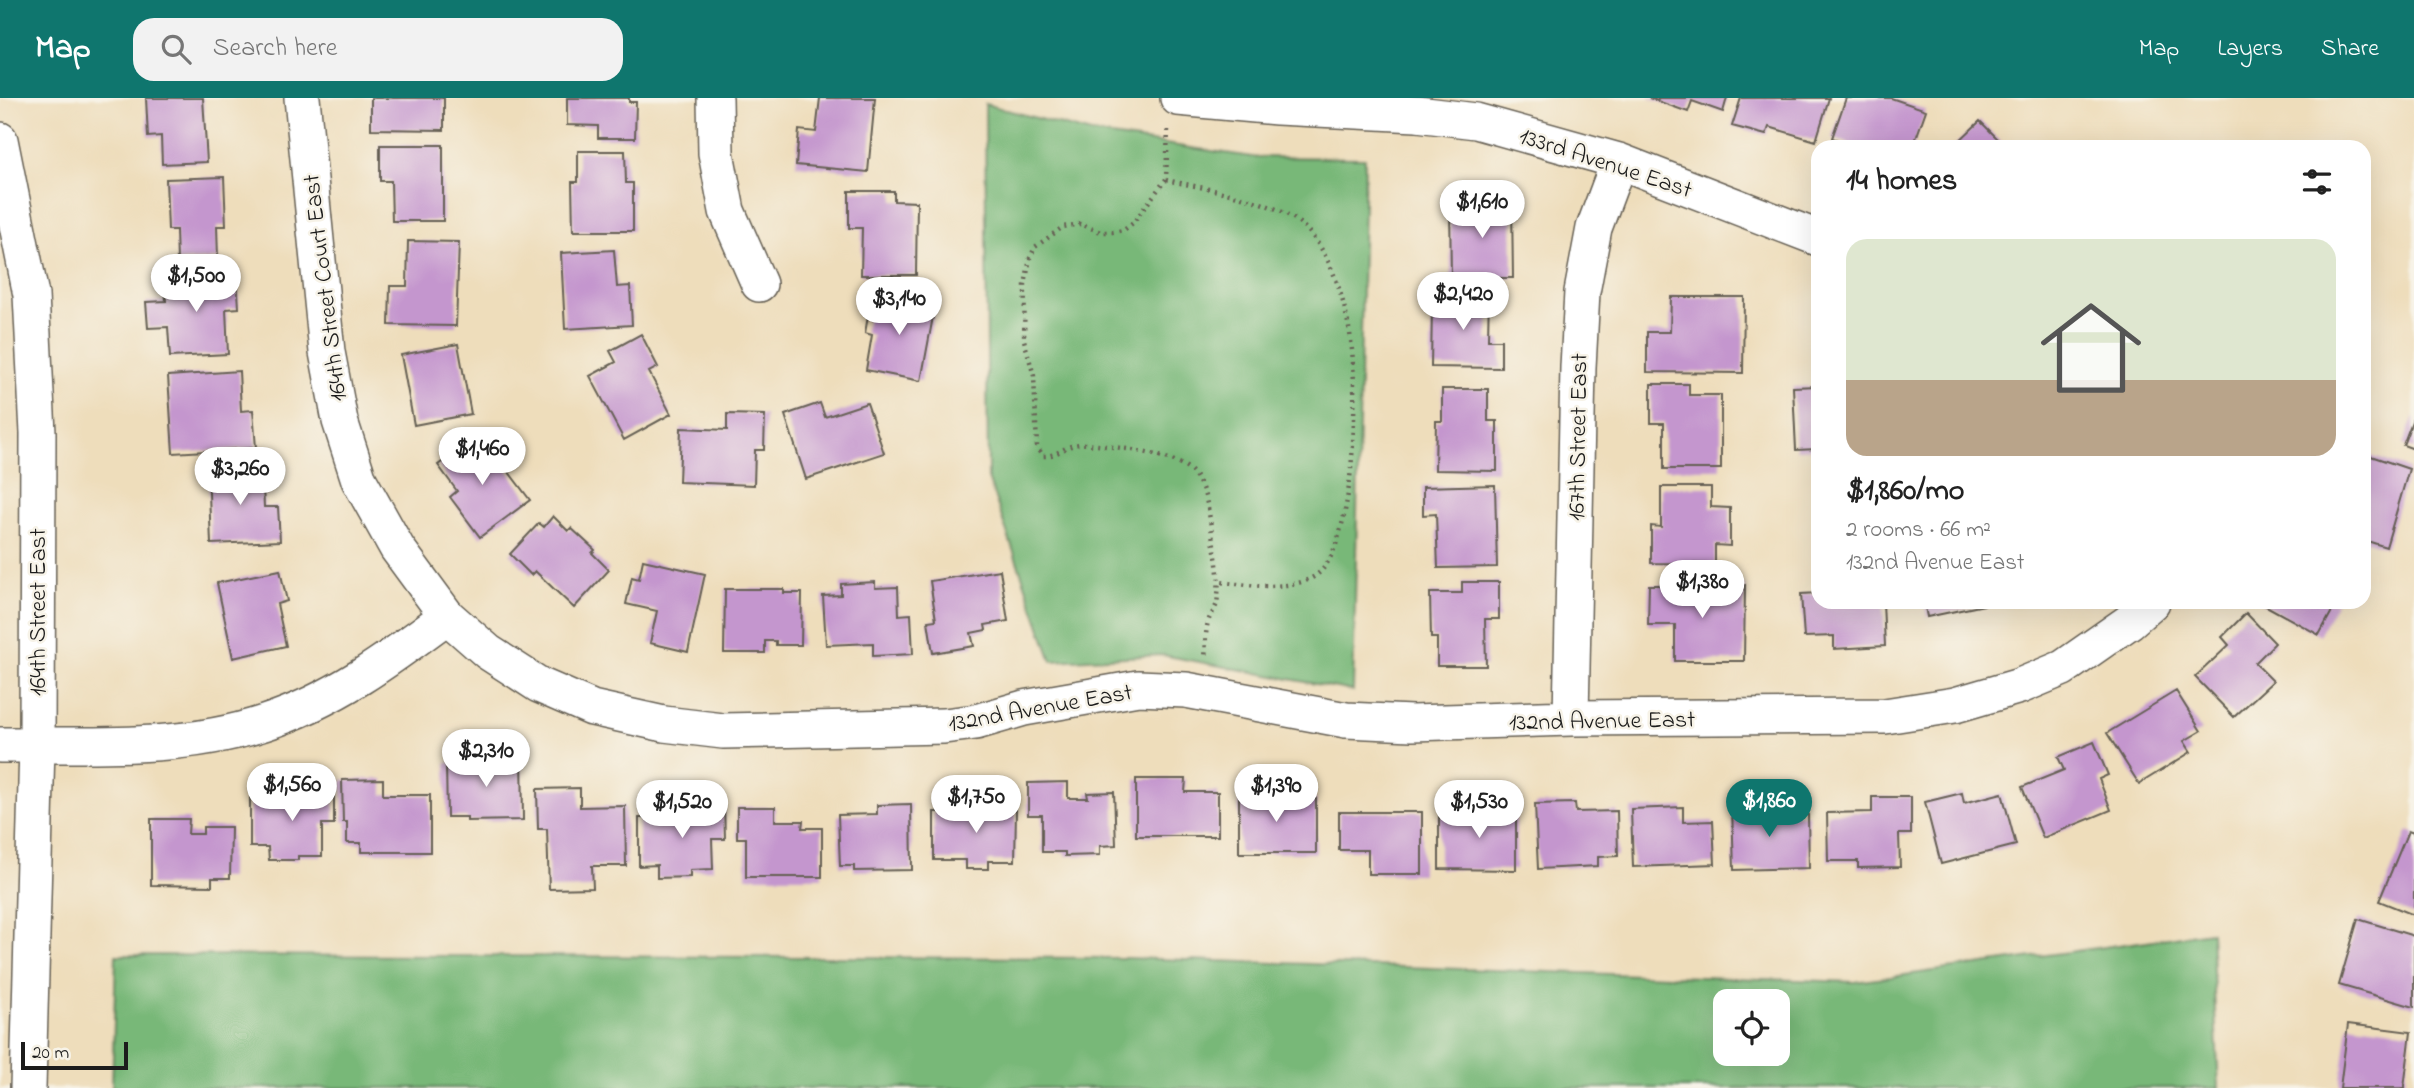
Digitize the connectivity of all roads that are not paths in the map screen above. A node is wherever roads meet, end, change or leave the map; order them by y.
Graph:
1 (302, 98) edge
2 (715, 98) edge
3 (1173, 112) edge
4 (0, 140) edge
5 (1619, 161) junction
6 (1811, 235) edge
7 (760, 284) dead end
8 (2144, 609) edge
9 (447, 616) junction
10 (1571, 718) junction
11 (37, 744) junction
12 (0, 745) edge
13 (29, 1088) edge

1 - 9 street, 164th Street Court East
2 - 7 street
3 - 5 street, 133rd Avenue East
4 - 11 street, 164th Street East
5 - 6 street, 133rd Avenue East
5 - 10 street, 167th Street East
8 - 10 street, 132nd Avenue East
9 - 10 street, 132nd Avenue East
9 - 11 street
11 - 12 street
11 - 13 street, 164th Street East

